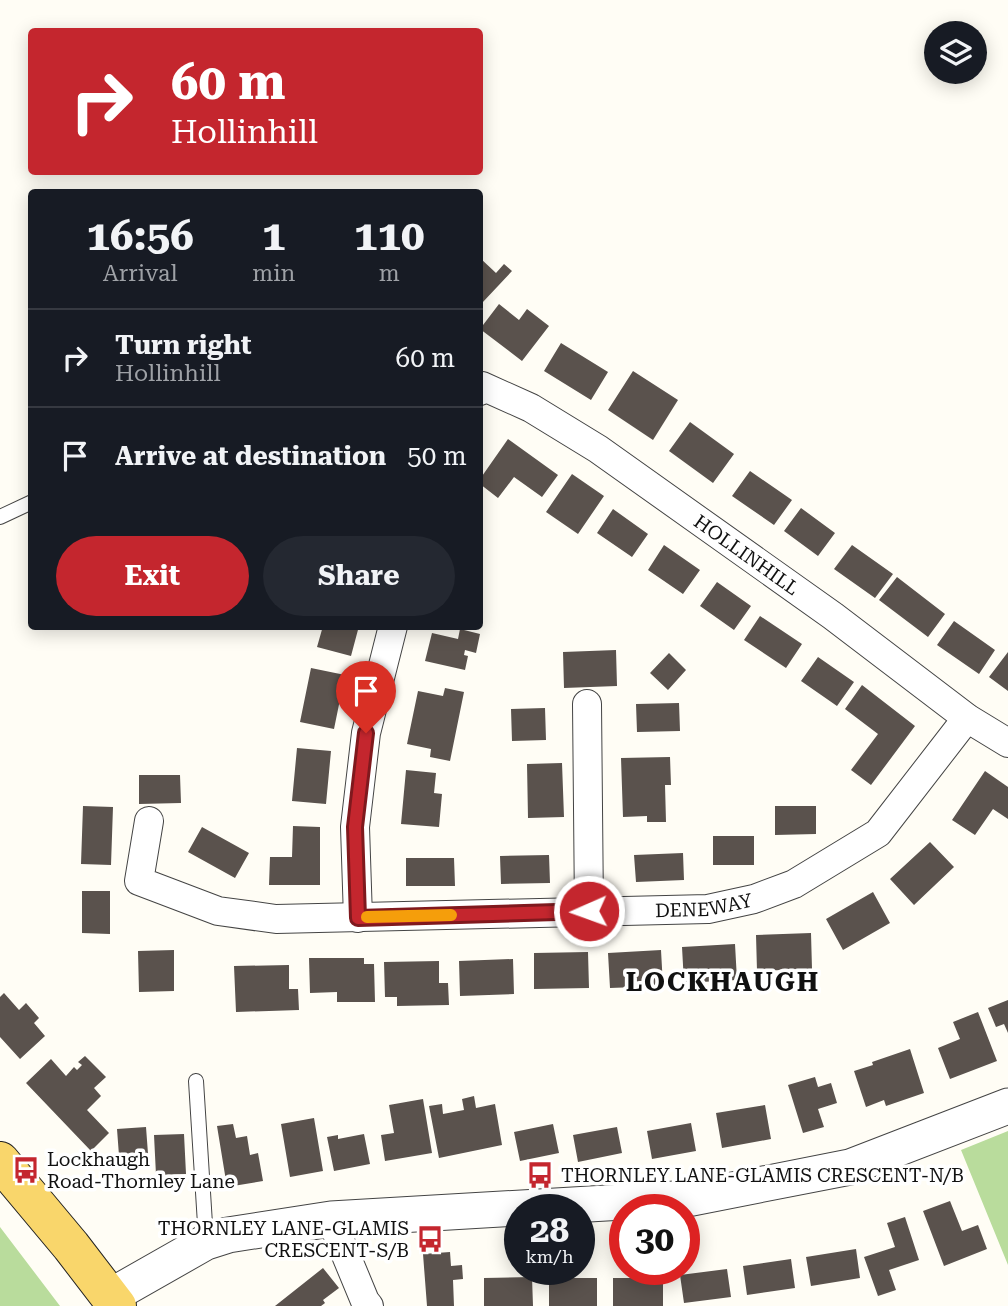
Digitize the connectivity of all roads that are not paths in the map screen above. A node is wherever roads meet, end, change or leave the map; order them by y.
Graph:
1 (483, 388) edge
2 (28, 504) edge
3 (0, 517) edge
4 (392, 630) edge
5 (587, 704) dead end
6 (967, 718) junction
7 (1008, 743) edge
8 (149, 821) dead end
9 (589, 911) junction
10 (358, 918) junction
11 (196, 1081) dead end
12 (1008, 1106) edge
13 (0, 1161) edge
14 (331, 1219) junction
15 (206, 1242) junction
16 (114, 1301) edge
17 (369, 1306) edge

1 - 6 street, HOLLINHILL
2 - 3 lane
4 - 10 street
5 - 9 street
6 - 7 street, HOLLINHILL
6 - 9 street, DENEWAY
8 - 10 street, DENEWAY
9 - 10 street, DENEWAY
11 - 15 lane
12 - 14 street
13 - 16 main road
14 - 15 street
14 - 17 street
15 - 16 street

